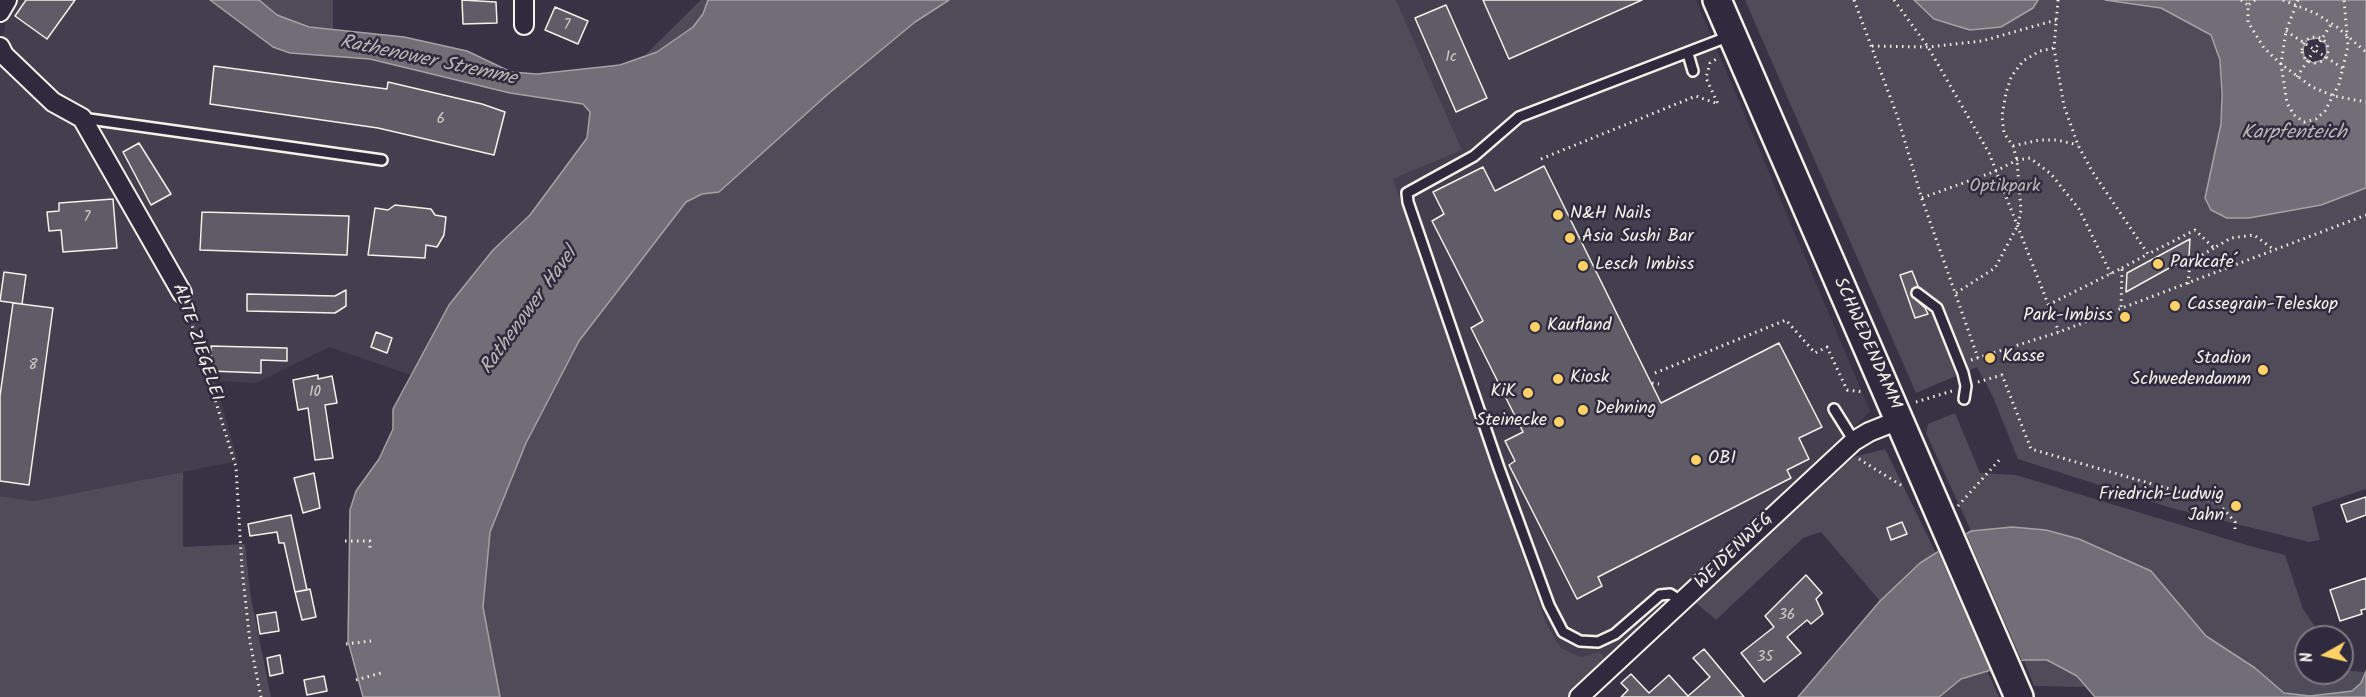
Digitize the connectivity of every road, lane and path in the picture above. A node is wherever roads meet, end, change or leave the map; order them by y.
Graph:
1 (7, 0) edge
2 (524, 0) edge
3 (1717, 0) edge
4 (1854, 0) edge
5 (1894, 0) edge
6 (2058, 0) edge
7 (2241, 0) edge
8 (2255, 0) edge
9 (2283, 0) edge
10 (2344, 0) edge
11 (2297, 2) edge
12 (2248, 5) junction
13 (0, 12) edge
14 (2056, 20) junction
15 (2332, 23) junction
16 (524, 25) dead end
17 (2286, 31) junction
18 (2349, 34) junction
19 (1732, 35) junction
20 (2321, 39) junction
21 (2304, 43) junction
22 (1872, 46) junction
23 (0, 47) edge
24 (1928, 47) junction
25 (2054, 48) junction
26 (2314, 50) junction
27 (2366, 52) edge
28 (1688, 54) junction
29 (2326, 57) junction
30 (1718, 58) dead end
31 (2308, 60) junction
32 (2282, 64) junction
33 (2344, 69) junction
34 (1693, 71) dead end
35 (2297, 77) junction
36 (2334, 96) junction
37 (2366, 102) edge
38 (82, 118) junction
39 (2078, 145) junction
40 (2013, 146) junction
41 (1541, 159) dead end
42 (382, 160) dead end
43 (2016, 160) junction
44 (1996, 171) junction
45 (1922, 199) junction
46 (2366, 215) edge
47 (2018, 225) junction
48 (2214, 248) junction
49 (2273, 249) junction
50 (2148, 254) junction
51 (2122, 268) junction
52 (2111, 274) junction
53 (2188, 284) junction
54 (182, 293) joint
55 (1917, 293) dead end
56 (1956, 293) junction
57 (2048, 305) junction
58 (2121, 309) junction
59 (2059, 332) junction
60 (1978, 357) junction
61 (1959, 364) junction
62 (1654, 373) dead end
63 (1652, 383) dead end
64 (1659, 384) dead end
65 (1868, 393) dead end
66 (1964, 399) dead end
67 (1834, 409) dead end
68 (1899, 420) junction
69 (1849, 446) junction
70 (2031, 449) dead end
71 (2001, 458) dead end
72 (1927, 484) junction
73 (1940, 514) junction
74 (2235, 532) dead end
75 (345, 541) dead end
76 (370, 551) dead end
77 (1683, 602) junction
78 (371, 641) dead end
79 (346, 644) dead end
80 (381, 673) dead end
81 (356, 680) dead end
82 (2017, 693) edge
83 (261, 697) edge
84 (1579, 697) edge

1 - 13 street
2 - 16 street
3 - 19 main road, SCHWEDENDAMM
4 - 22 path
5 - 24 path
6 - 14 path
7 - 12 path
8 - 12 path
9 - 11 path
10 - 18 path
11 - 15 path
11 - 17 path
12 - 32 path
14 - 24 path
14 - 25 path
15 - 18 path
15 - 20 path
17 - 21 path
17 - 32 path
18 - 27 path
18 - 33 path
19 - 28 lane
19 - 68 main road, SCHWEDENDAMM
20 - 21 path
20 - 26 path
20 - 29 path
21 - 26 path
21 - 31 path
22 - 24 path
22 - 45 path
23 - 38 street
24 - 44 path
25 - 39 path
25 - 40 path
26 - 29 path
26 - 31 path
28 - 34 lane
28 - 77 lane
29 - 31 path
29 - 33 path
30 - 41 path
31 - 35 path
32 - 35 path
32 - 36 path
33 - 36 path
35 - 36 path
36 - 37 path
38 - 42 lane
38 - 54 street, ALTE ZIEGELEI
39 - 40 path
39 - 50 path
40 - 43 path
43 - 44 path
43 - 47 path
43 - 52 path
44 - 45 path
44 - 47 path
45 - 56 path
46 - 49 path
47 - 56 path
47 - 57 path
48 - 49 path
48 - 50 path
48 - 53 path
49 - 53 path
50 - 51 path
51 - 52 path
51 - 58 path
52 - 57 path
53 - 58 path
54 - 83 path, ALTE ZIEGELEI
55 - 61 lane
56 - 60 path
57 - 59 path
58 - 59 path
59 - 60 path
60 - 61 path
61 - 66 lane
62 - 65 path
63 - 64 path
67 - 69 lane
68 - 69 street, WEIDENWEG
68 - 72 main road, SCHWEDENDAMM
69 - 72 path
69 - 77 street, WEIDENWEG
70 - 74 path
71 - 73 path
72 - 73 main road, SCHWEDENDAMM
73 - 82 main road, SCHWEDENDAMM
75 - 76 path
77 - 84 street, WEIDENWEG
78 - 79 path
80 - 81 path

